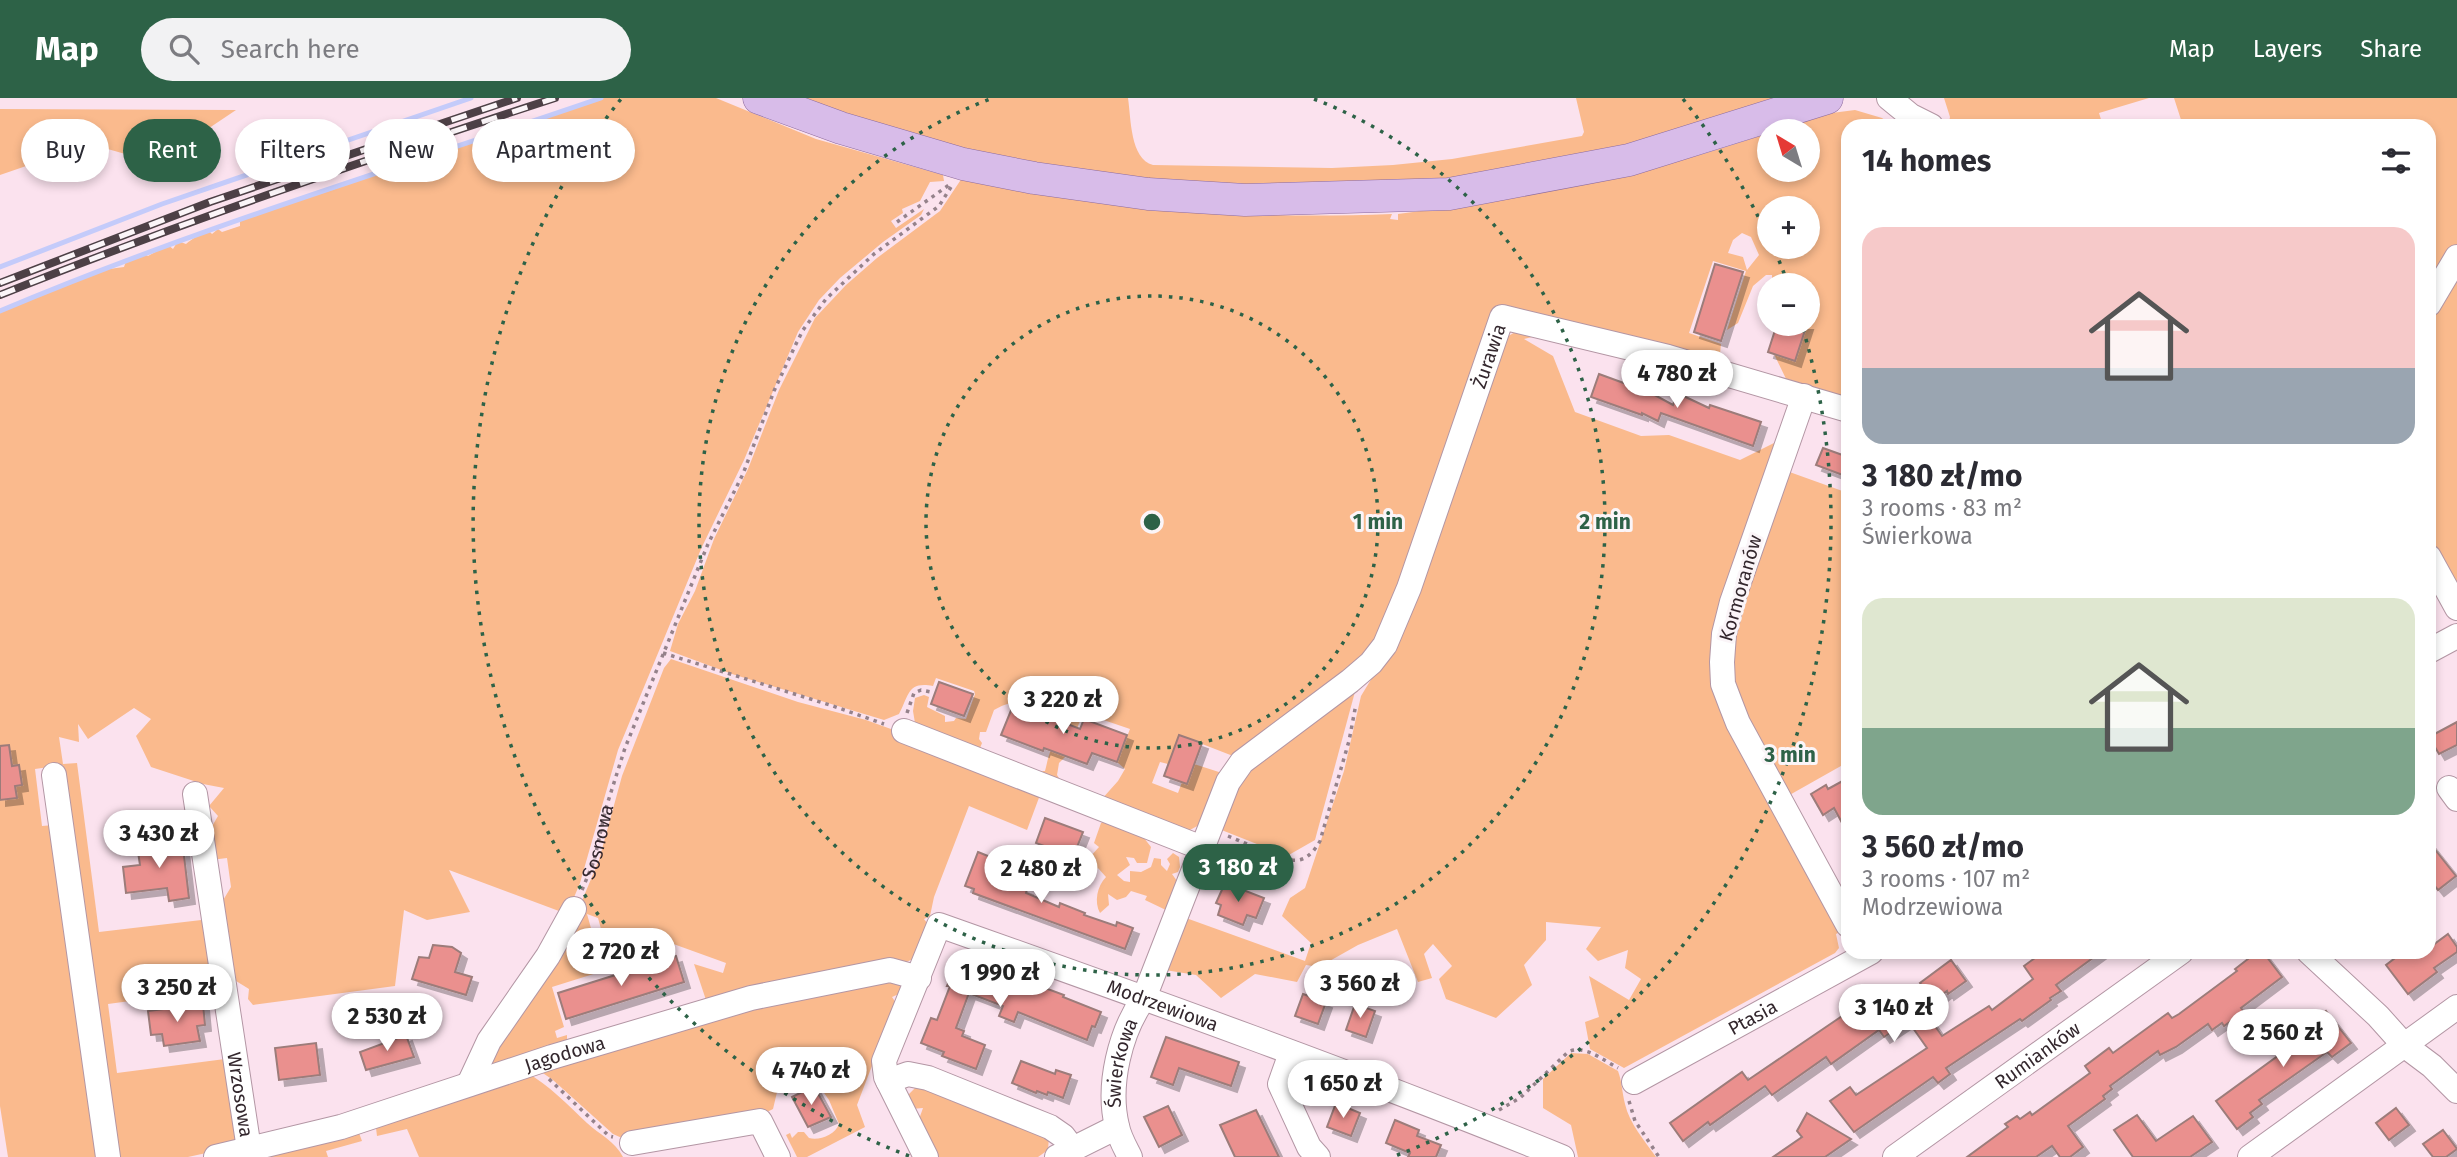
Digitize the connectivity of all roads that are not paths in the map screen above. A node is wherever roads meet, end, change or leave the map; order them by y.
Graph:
1 (758, 98) edge
2 (1826, 98) edge
3 (1889, 98) edge
4 (1917, 119) edge
5 (2457, 257) edge
6 (2436, 292) edge
7 (1804, 396) junction
8 (1841, 408) edge
9 (2436, 570) edge
10 (2457, 608) edge
11 (2457, 636) edge
12 (2436, 647) edge
13 (1355, 677) joint
14 (904, 731) road end
15 (54, 775) dead end
16 (195, 794) dead end
17 (1206, 838) junction
18 (574, 909) road end
19 (1841, 912) edge
20 (1855, 959) edge
21 (2170, 959) edge
22 (2317, 959) edge
23 (919, 978) junction
24 (1144, 998) junction
25 (2457, 1007) edge
26 (2404, 1045) junction
27 (1291, 1053) junction
28 (888, 1082) junction
29 (1634, 1082) road end
30 (469, 1084) junction
31 (2457, 1091) edge
32 (1117, 1127) junction
33 (632, 1143) road end
34 (249, 1149) junction
35 (1065, 1153) edge
36 (108, 1157) edge
37 (216, 1157) edge
38 (778, 1157) edge
39 (926, 1157) edge
40 (1130, 1157) edge
41 (1318, 1157) edge
42 (1562, 1157) edge
43 (1895, 1157) edge
44 (2250, 1157) edge

1 - 2 main road
3 - 4 street
5 - 6 street
7 - 8 street, Żurawia
7 - 13 street, Żurawia
7 - 19 street, Kormoranów
9 - 10 street
11 - 12 street
13 - 17 street, Świerkowa
14 - 17 street
15 - 36 street
16 - 34 street, Wrzosowa
17 - 24 street, Świerkowa
18 - 30 street
20 - 29 street, Ptasia
21 - 43 street, Rumianków
22 - 26 street
23 - 24 street, Modrzewiowa
23 - 28 street, Modrzewiowa
23 - 30 street, Jagodowa
24 - 27 street, Modrzewiowa
24 - 32 street, Świerkowa
25 - 26 street
26 - 31 street
26 - 44 street
27 - 41 street
27 - 42 street, Modrzewiowa
28 - 35 street
28 - 39 street, Modrzewiowa
30 - 34 street, Jagodowa
32 - 35 street
32 - 40 street, Świerkowa
33 - 38 street
34 - 37 street, Jagodowa

